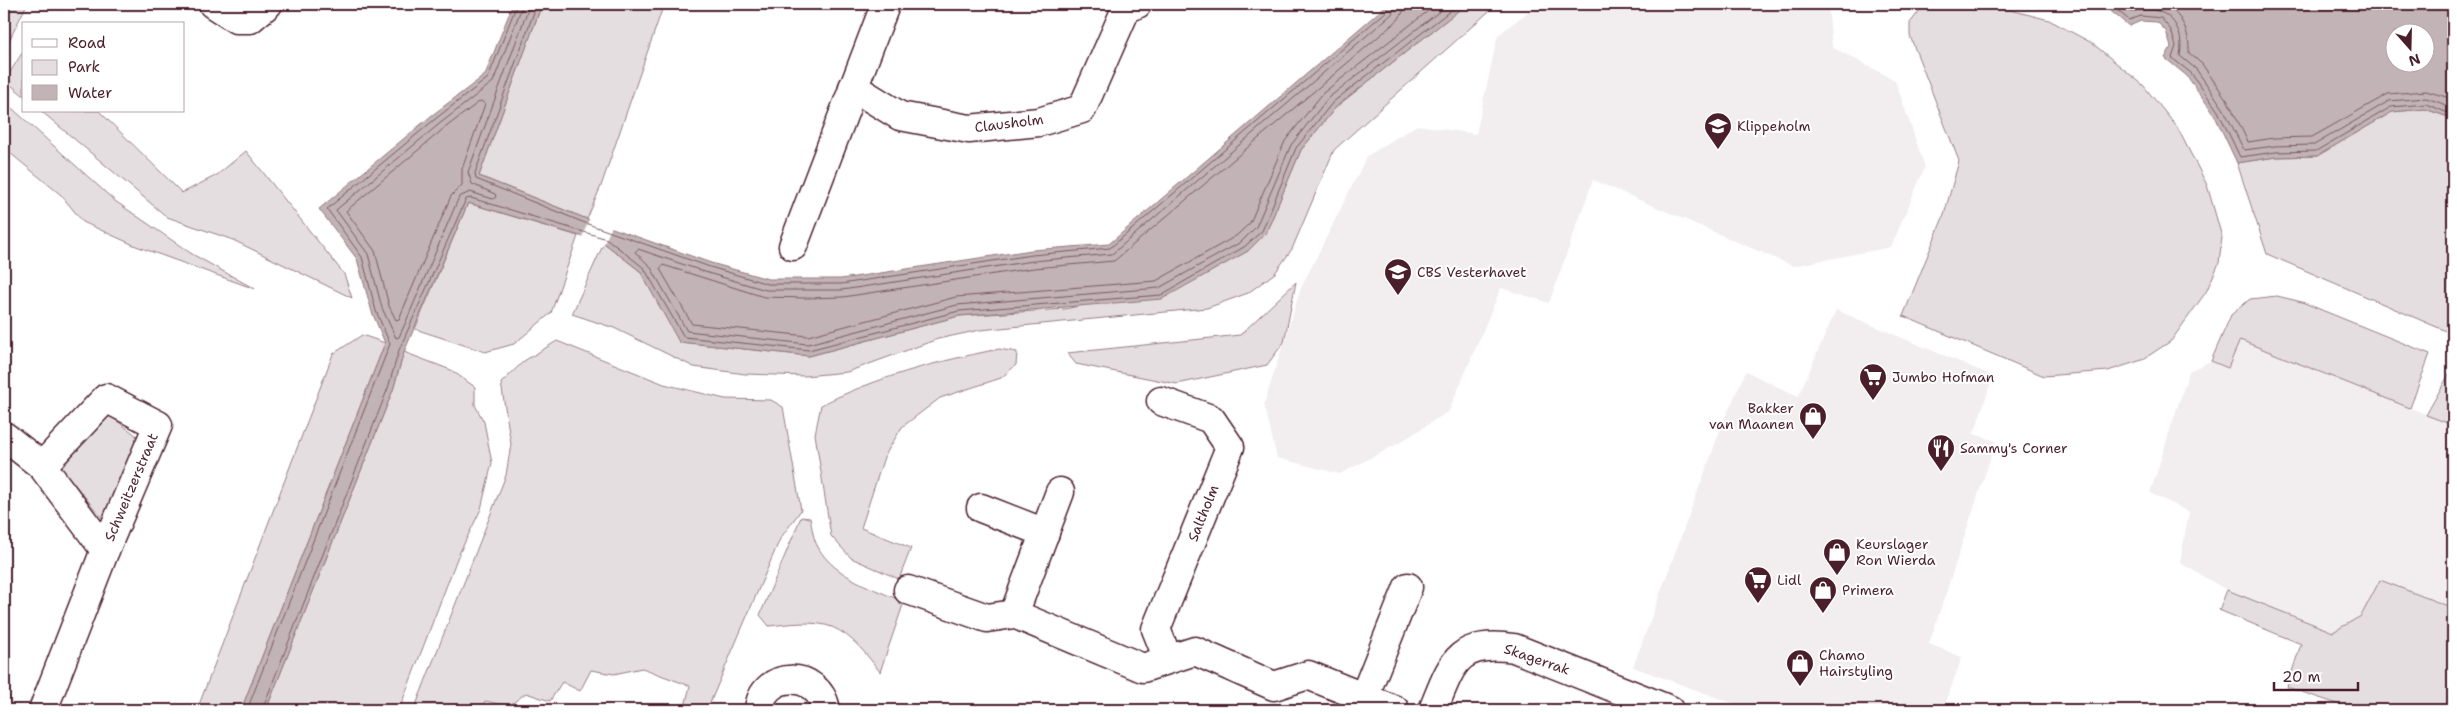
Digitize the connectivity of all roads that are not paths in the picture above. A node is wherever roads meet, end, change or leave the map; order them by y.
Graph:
1 (213, 4) edge
2 (268, 4) edge
3 (882, 4) edge
4 (1137, 4) edge
5 (853, 88) junction
6 (793, 246) dead end
7 (1161, 400) dead end
8 (4, 436) edge
9 (42, 466) junction
10 (1060, 492) dead end
11 (981, 508) dead end
12 (1045, 533) junction
13 (105, 550) junction
14 (1408, 587) dead end
15 (908, 590) dead end
16 (1014, 614) junction
17 (1168, 659) junction
18 (1364, 697) junction
19 (43, 710) edge
20 (759, 710) edge
21 (826, 710) edge
22 (1395, 710) edge
23 (1433, 710) edge
24 (1670, 710) edge

1 - 2 street
3 - 5 street
4 - 5 street, Clausholm
5 - 6 street
7 - 17 street, Saltholm
8 - 9 street, Schweitzerstraat
9 - 13 street, Schweitzerstraat
9 - 13 street, Schweitzerstraat
10 - 12 street
11 - 12 street
12 - 16 street
13 - 19 street, Schweitzerstraat
14 - 18 street
15 - 16 street
16 - 17 street
17 - 18 street
18 - 22 street
20 - 21 street
23 - 24 street, Skagerrak

